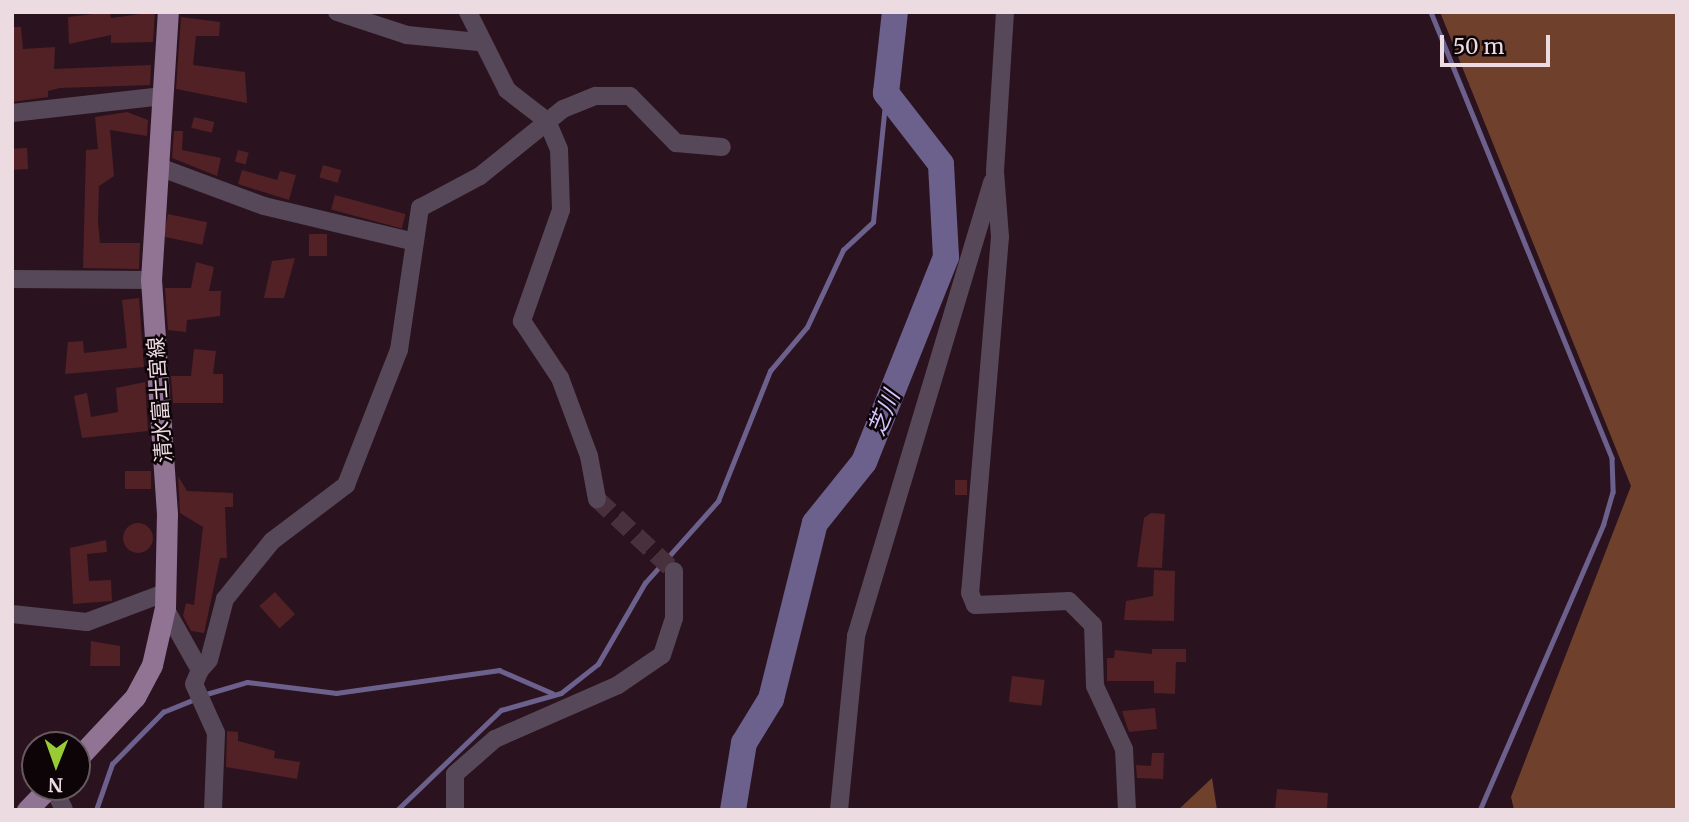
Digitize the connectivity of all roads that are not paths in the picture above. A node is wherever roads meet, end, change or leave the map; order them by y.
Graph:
1 (169, 12) edge
2 (337, 12) edge
3 (468, 12) edge
4 (1005, 12) edge
5 (479, 41) junction
6 (163, 96) junction
7 (12, 113) edge
8 (547, 121) junction
9 (722, 147) dead end
10 (159, 167) junction
11 (995, 172) junction
12 (411, 241) junction
13 (12, 279) edge
14 (152, 281) junction
15 (597, 499) tunnel mouth
16 (674, 571) dead end
17 (166, 600) junction
18 (12, 614) edge
19 (197, 677) junction
20 (91, 744) edge
21 (213, 810) edge
22 (455, 810) edge
23 (839, 810) edge
24 (1127, 810) edge

1 - 6 main road, 清水富士宮線
2 - 5 street
3 - 5 street
4 - 11 street
5 - 8 street
6 - 7 street
6 - 10 main road, 清水富士宮線
8 - 9 street
8 - 12 street
8 - 15 street
10 - 12 street
10 - 14 main road, 清水富士宮線
11 - 23 street
11 - 24 street
12 - 19 street
13 - 14 street
14 - 17 main road, 清水富士宮線
16 - 22 street
17 - 18 street
17 - 19 street
17 - 20 main road, 清水富士宮線
19 - 21 street

